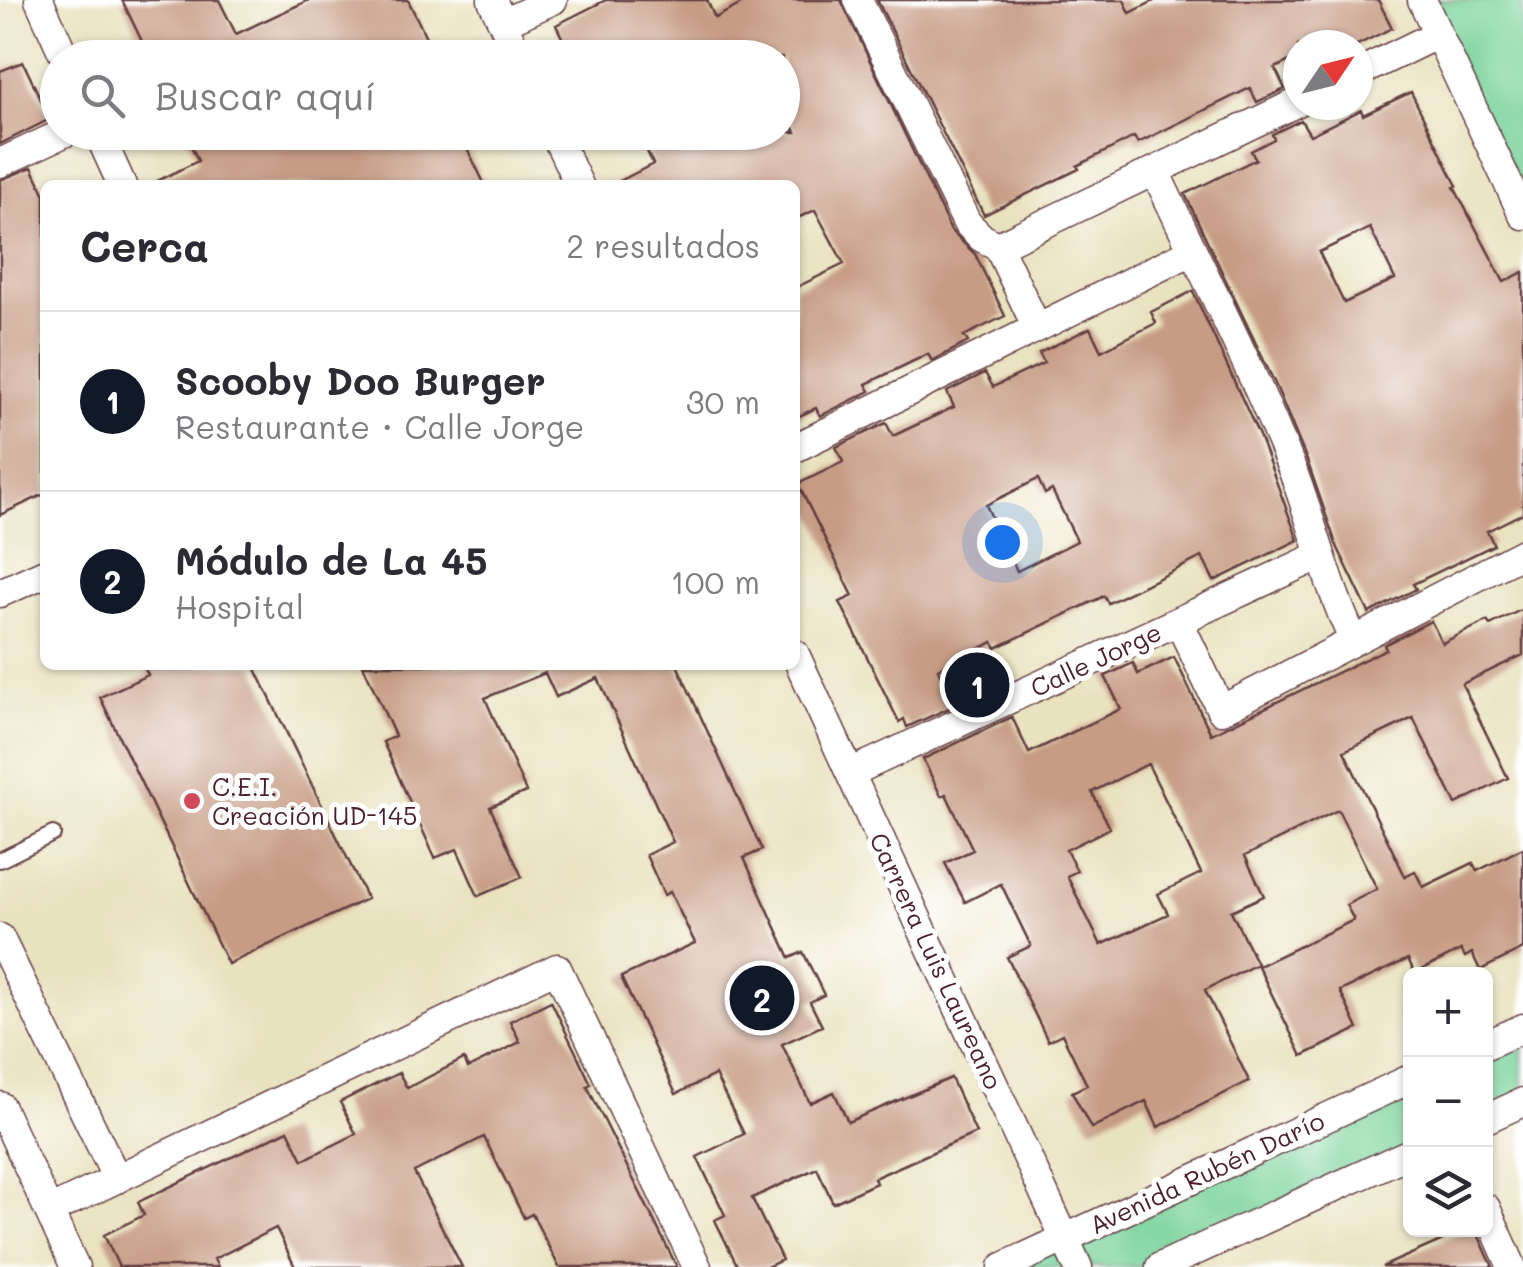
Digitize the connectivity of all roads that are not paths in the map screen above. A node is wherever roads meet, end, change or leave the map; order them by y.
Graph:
1 (40, 0) edge
2 (553, 0) edge
3 (858, 0) edge
4 (1422, 0) edge
5 (498, 11) edge
6 (1438, 34) junction
7 (57, 40) edge
8 (511, 40) edge
9 (1373, 66) edge
10 (1283, 109) edge
11 (40, 144) edge
12 (106, 150) edge
13 (562, 150) edge
14 (0, 162) edge
15 (1155, 172) junction
16 (120, 180) edge
17 (577, 180) edge
18 (1523, 214) edge
19 (998, 246) junction
20 (1192, 251) junction
21 (1036, 328) junction
22 (800, 446) edge
23 (1523, 553) edge
24 (1321, 554) junction
25 (40, 574) edge
26 (0, 593) edge
27 (1179, 622) junction
28 (1354, 641) junction
29 (800, 665) edge
30 (850, 773) junction
31 (53, 834) dead end
32 (0, 860) edge
33 (0, 938) edge
34 (10, 983) edge
35 (1523, 1028) edge
36 (1493, 1042) edge
37 (1403, 1083) edge
38 (1523, 1102) edge
39 (0, 1106) edge
40 (1493, 1116) edge
41 (1403, 1156) edge
42 (116, 1179) junction
43 (50, 1212) junction
44 (1493, 1224) edge
45 (1065, 1239) junction
46 (75, 1267) edge
47 (697, 1267) edge
48 (1004, 1267) edge
49 (1078, 1267) edge
50 (1160, 1267) edge
51 (1512, 1267) edge

1 - 7 street
2 - 5 street
3 - 19 street
4 - 6 street
5 - 8 street
6 - 9 street
6 - 18 street
10 - 15 street
11 - 14 street
12 - 16 street
13 - 17 street
15 - 19 street
15 - 20 street
19 - 21 street
20 - 21 street
20 - 24 street
21 - 22 street
23 - 28 street, Calle Jorge
24 - 27 street, Calle Jorge
24 - 28 street
25 - 26 street
27 - 28 street, Calle Jorge
27 - 30 street, Calle Jorge
29 - 30 street, Carrera Luis Laureano
30 - 45 street, Carrera Luis Laureano
31 - 32 lane
33 - 34 street
34 - 42 street
35 - 36 street
37 - 45 street, Avenida Rubén Darío
38 - 40 street
39 - 43 street
41 - 50 street
42 - 43 street
42 - 47 street
43 - 46 street
44 - 51 street
45 - 48 street, Avenida Rubén Darío
45 - 49 street, Carrera Luis Laureano

